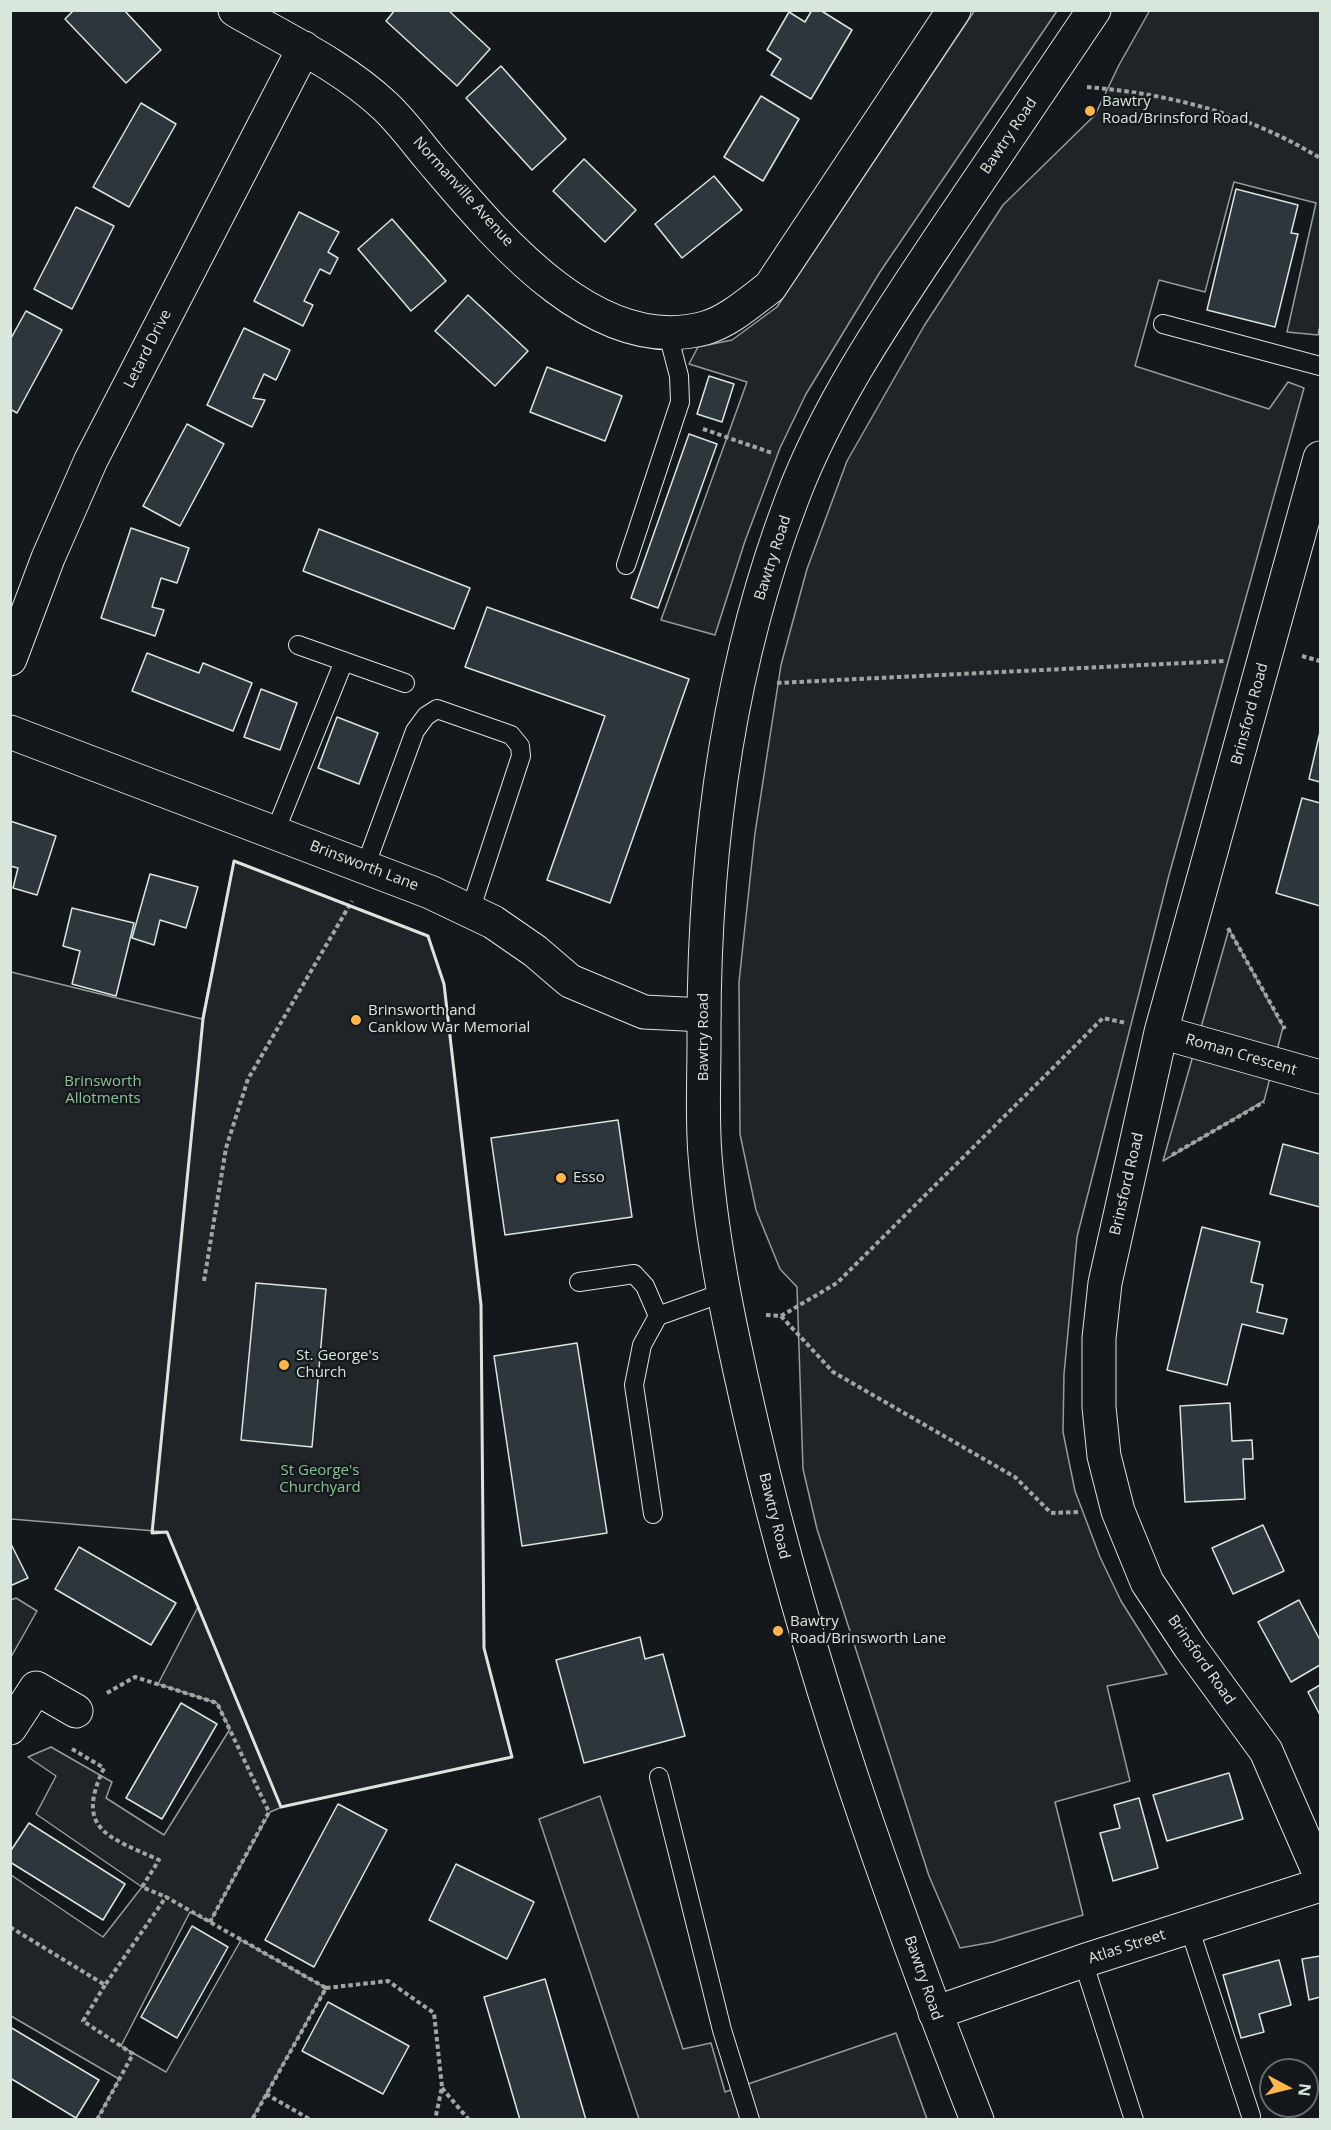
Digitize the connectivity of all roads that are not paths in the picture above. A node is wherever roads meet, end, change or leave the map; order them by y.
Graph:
1 (235, 10) edge
2 (954, 10) edge
3 (1094, 10) edge
4 (304, 48) junction
5 (1163, 324) dead end
6 (668, 334) junction
7 (1320, 366) edge
8 (1320, 459) edge
9 (626, 565) dead end
10 (298, 645) dead end
11 (10, 659) edge
12 (344, 661) junction
13 (405, 684) dead end
14 (10, 732) edge
15 (275, 832) junction
16 (365, 867) junction
17 (470, 911) junction
18 (704, 1015) junction
19 (1161, 1032) junction
20 (1320, 1077) edge
21 (579, 1282) dead end
22 (727, 1303) junction
23 (658, 1316) junction
24 (653, 1514) dead end
25 (76, 1711) road end
26 (10, 1728) edge
27 (659, 1777) dead end
28 (1320, 1875) edge
29 (1320, 1885) edge
30 (1189, 1927) junction
31 (1083, 1961) junction
32 (935, 2013) junction
33 (1251, 2116) dead end
34 (750, 2120) edge
35 (977, 2120) edge
36 (1134, 2120) edge

1 - 4 street, Normanville Avenue
2 - 6 street, Normanville Avenue
3 - 18 street, Bawtry Road
4 - 6 street, Normanville Avenue
4 - 11 street, Letard Drive
5 - 7 lane
6 - 9 lane
8 - 19 street, Brinsford Road
10 - 12 lane
12 - 13 lane
12 - 15 lane
14 - 15 street, Brinsworth Lane
15 - 16 street, Brinsworth Lane
16 - 17 street, Brinsworth Lane
16 - 17 lane
17 - 18 street, Brinsworth Lane
18 - 22 street, Bawtry Road
19 - 20 street, Roman Crescent
19 - 28 street, Brinsford Road
21 - 23 lane
22 - 23 lane
22 - 32 street, Bawtry Road
23 - 24 lane
25 - 26 street
27 - 34 lane
29 - 30 street, Atlas Street
30 - 31 street, Atlas Street
30 - 33 lane
31 - 32 street, Atlas Street
31 - 36 lane
32 - 35 street, Bawtry Road

